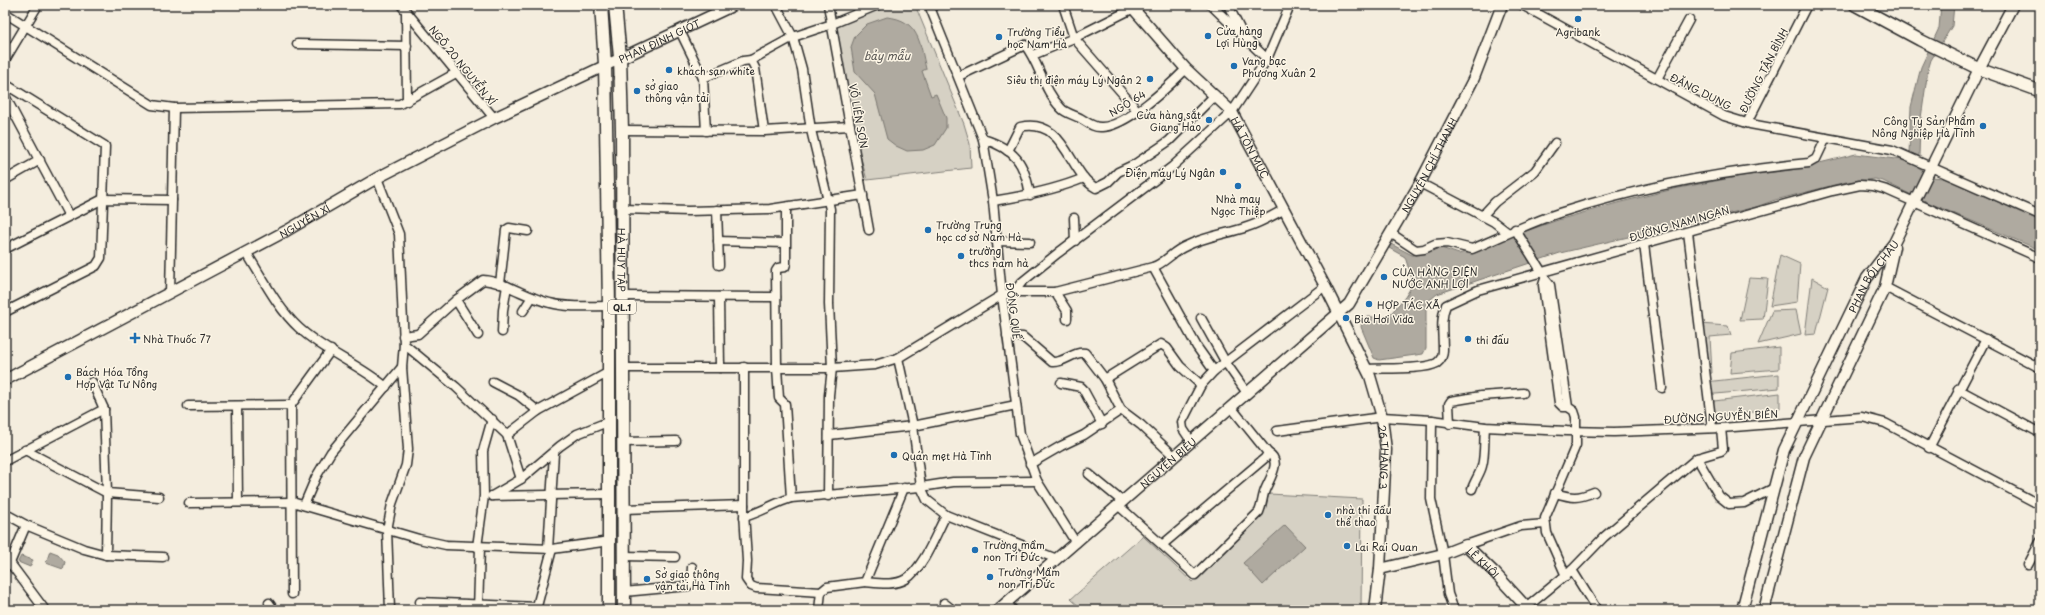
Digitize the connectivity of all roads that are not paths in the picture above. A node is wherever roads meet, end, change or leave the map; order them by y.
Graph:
1 (38, 5) edge
2 (601, 5) edge
3 (615, 5) edge
4 (734, 5) edge
5 (776, 5) edge
6 (828, 5) edge
7 (878, 5) edge
8 (930, 5) edge
9 (1063, 5) edge
10 (1211, 5) edge
11 (1290, 5) edge
12 (1502, 5) edge
13 (1522, 5) edge
14 (1807, 5) edge
15 (1856, 5) edge
16 (2013, 5) edge
17 (1132, 6) edge
18 (1231, 7) edge
19 (404, 8) edge
20 (5, 13) edge
21 (1689, 20) dead end
22 (832, 24) junction
23 (25, 26) junction
24 (680, 31) junction
25 (793, 37) junction
26 (1244, 37) junction
27 (1074, 38) junction
28 (297, 44) dead end
29 (407, 46) junction
30 (1033, 55) junction
31 (620, 57) junction
32 (1267, 59) junction
33 (5, 60) edge
34 (751, 60) junction
35 (605, 64) junction
36 (1186, 69) junction
37 (1979, 69) junction
38 (456, 73) junction
39 (959, 76) junction
40 (703, 78) junction
41 (1657, 79) junction
42 (5, 84) edge
43 (2040, 91) edge
44 (1215, 95) junction
45 (5, 96) edge
46 (407, 101) junction
47 (174, 108) junction
48 (1137, 110) junction
49 (1232, 112) junction
50 (494, 118) junction
51 (1747, 123) junction
52 (850, 126) junction
53 (622, 130) junction
54 (811, 130) junction
55 (706, 131) junction
56 (764, 131) junction
57 (1826, 138) junction
58 (983, 139) junction
59 (1555, 143) dead end
60 (1008, 151) junction
61 (40, 160) junction
62 (1932, 166) junction
63 (377, 178) junction
64 (1084, 178) junction
65 (5, 180) edge
66 (1420, 183) junction
67 (863, 195) junction
68 (1030, 195) junction
69 (103, 199) junction
70 (172, 200) junction
71 (827, 200) junction
72 (993, 201) junction
73 (1915, 202) junction
74 (786, 207) junction
75 (623, 209) junction
76 (716, 210) junction
77 (1283, 210) junction
78 (2040, 215) edge
79 (69, 216) junction
80 (1482, 216) junction
81 (1074, 218) dead end
82 (869, 230) dead end
83 (528, 231) dead end
84 (1513, 232) junction
85 (1688, 232) junction
86 (1392, 234) junction
87 (718, 241) junction
88 (996, 241) junction
89 (1075, 241) junction
90 (1030, 242) dead end
91 (785, 243) junction
92 (1894, 243) junction
93 (1644, 244) junction
94 (5, 249) edge
95 (246, 252) junction
96 (2040, 258) edge
97 (719, 265) dead end
98 (1153, 267) junction
99 (1542, 272) junction
100 (504, 285) junction
101 (1325, 286) junction
102 (1885, 287) junction
103 (1014, 292) junction
104 (1055, 292) junction
105 (170, 293) junction
106 (1002, 294) junction
107 (622, 296) junction
108 (532, 297) junction
109 (719, 297) junction
110 (776, 297) junction
111 (456, 300) junction
112 (609, 306) junction
113 (523, 311) dead end
114 (5, 312) edge
115 (1338, 314) junction
116 (1202, 318) dead end
117 (1067, 319) dead end
118 (502, 332) dead end
119 (478, 336) dead end
120 (1007, 336) junction
121 (1986, 339) junction
122 (404, 340) junction
123 (331, 350) junction
124 (898, 358) junction
125 (1226, 363) junction
126 (402, 367) junction
127 (744, 367) junction
128 (622, 368) junction
129 (720, 368) junction
130 (776, 368) junction
131 (832, 368) junction
132 (2040, 368) edge
133 (1367, 369) junction
134 (1214, 371) junction
135 (609, 372) junction
136 (1105, 379) junction
137 (5, 380) edge
138 (92, 382) dead end
139 (493, 382) dead end
140 (1061, 383) dead end
141 (1201, 385) junction
142 (386, 387) junction
143 (1662, 388) dead end
144 (1958, 389) junction
145 (1247, 393) junction
146 (1523, 393) dead end
147 (291, 405) junction
148 (1016, 405) junction
149 (188, 406) dead end
150 (237, 406) junction
151 (1231, 407) junction
152 (104, 409) junction
153 (1121, 410) junction
154 (538, 411) junction
155 (1382, 417) junction
156 (492, 419) junction
157 (1822, 419) junction
158 (1432, 420) junction
159 (610, 421) junction
160 (1798, 421) junction
161 (1102, 424) junction
162 (1450, 424) junction
163 (913, 426) junction
164 (1485, 427) junction
165 (1716, 428) junction
166 (1277, 431) dead end
167 (1576, 432) junction
168 (2040, 433) edge
169 (507, 435) junction
170 (829, 435) junction
171 (676, 441) dead end
172 (1191, 441) junction
173 (623, 442) junction
174 (1929, 448) junction
175 (26, 450) junction
176 (554, 453) junction
177 (1268, 453) junction
178 (1174, 456) junction
179 (1696, 458) junction
180 (5, 461) edge
181 (1030, 464) junction
182 (1089, 474) dead end
183 (521, 479) junction
184 (1037, 481) junction
185 (921, 487) junction
186 (904, 488) junction
187 (1774, 488) junction
188 (1472, 489) dead end
189 (1594, 492) dead end
190 (107, 493) junction
191 (1555, 493) junction
192 (609, 494) junction
193 (488, 496) junction
194 (551, 496) junction
195 (828, 496) junction
196 (159, 497) dead end
197 (791, 498) junction
198 (238, 502) junction
199 (292, 502) junction
200 (189, 503) dead end
201 (1121, 504) junction
202 (304, 505) junction
203 (2040, 505) edge
204 (744, 506) junction
205 (624, 508) junction
206 (6, 514) dead end
207 (946, 515) junction
208 (744, 517) junction
209 (1545, 524) junction
210 (26, 525) junction
211 (386, 530) junction
212 (610, 541) junction
213 (2040, 542) edge
214 (1076, 543) junction
215 (1162, 545) junction
216 (1466, 546) junction
217 (478, 547) junction
218 (550, 549) junction
219 (1443, 554) junction
220 (106, 555) junction
221 (624, 556) junction
222 (163, 557) dead end
223 (675, 557) dead end
224 (1057, 559) junction
225 (8, 565) edge
226 (2028, 565) dead end
227 (692, 567) dead end
228 (1380, 569) junction
229 (1572, 570) junction
230 (1566, 576) junction
231 (865, 582) junction
232 (624, 592) junction
233 (821, 592) junction
234 (292, 594) dead end
235 (269, 602) dead end
236 (420, 602) dead end
237 (944, 603) dead end
238 (1009, 606) edge
239 (478, 607) edge
240 (537, 609) edge
241 (1528, 609) edge
242 (45, 610) edge
243 (274, 610) edge
244 (390, 610) edge
245 (609, 610) edge
246 (624, 610) edge
247 (819, 610) edge
248 (954, 610) edge
249 (998, 610) edge
250 (1375, 610) edge
251 (1454, 610) edge
252 (1597, 610) edge
253 (1742, 610) edge
254 (1764, 610) edge

1 - 23 street
2 - 35 main road, HÀ HUY TẬP / QL.1
3 - 31 main road, HÀ HUY TẬP / QL.1
4 - 24 street, PHAN ĐÌNH GIÓT
5 - 25 street
6 - 22 street, VÕ LIÊN SƠN
7 - 22 street
8 - 39 street, ĐỒNG QUẾ
9 - 27 street
10 - 26 street
11 - 32 street
12 - 66 street, NGUYỄN CHÍ THANH
13 - 41 street, ĐẶNG DUNG
14 - 51 street, ĐƯỜNG TÂN BÌNH
15 - 37 main road
16 - 37 street
17 - 27 street
17 - 36 street, HÀ TÔN MỤC
18 - 26 street
19 - 29 street
19 - 38 street, NGÕ 20 NGUYỄN XÍ
20 - 23 street
21 - 41 street
22 - 25 street
22 - 52 street, VÕ LIÊN SƠN
23 - 33 street
23 - 47 street
24 - 31 street, PHAN ĐÌNH GIÓT
24 - 40 street
25 - 34 street
25 - 54 street
26 - 32 street
27 - 30 street
27 - 48 street
28 - 29 street
29 - 46 street
30 - 39 street
30 - 48 street, NGÕ 64
31 - 35 street, PHAN ĐÌNH GIÓT
31 - 53 main road, HÀ HUY TẬP / QL.1
32 - 49 street
34 - 40 street
34 - 56 street
35 - 50 street, NGUYỄN XÍ
35 - 112 main road, HÀ HUY TẬP / QL.1
36 - 44 street, HÀ TÔN MỤC
36 - 48 street, NGÕ 64
37 - 43 main road
37 - 62 street
38 - 46 street
38 - 50 street, NGÕ 20 NGUYỄN XÍ
39 - 58 street, ĐỒNG QUẾ
40 - 55 street
41 - 51 street, ĐẶNG DUNG
42 - 69 street
44 - 49 street, HÀ TÔN MỤC
44 - 64 street
45 - 61 street
46 - 47 street
47 - 70 street
49 - 77 street, HÀ TÔN MỤC
49 - 89 street
50 - 63 street, NGUYỄN XÍ
51 - 57 street, ĐẶNG DUNG
52 - 54 street
52 - 67 street, VÕ LIÊN SƠN
53 - 55 street
53 - 75 main road, HÀ HUY TẬP / QL.1
54 - 56 street
54 - 71 street
55 - 56 street
57 - 62 street, ĐẶNG DUNG
57 - 84 street
58 - 60 street
58 - 72 street, ĐỒNG QUẾ
59 - 80 street
60 - 64 street
60 - 68 street
61 - 65 street
61 - 79 street
62 - 73 street
62 - 78 street, ĐẶNG DUNG
63 - 95 street, NGUYỄN XÍ
63 - 122 street
64 - 68 street
66 - 80 street
66 - 86 street, NGUYỄN CHÍ THANH
67 - 71 street
67 - 82 street, VÕ LIÊN SƠN
68 - 72 street
69 - 70 street
69 - 79 street
69 - 114 street
70 - 105 street
71 - 74 street
71 - 131 street
72 - 88 street, ĐỒNG QUẾ
73 - 85 street, ĐƯỜNG NAM NGẠN
73 - 92 street
73 - 96 street, ĐƯỜNG NAM NGẠN
74 - 76 street
74 - 91 street
75 - 76 street
75 - 107 main road, HÀ HUY TẬP / QL.1
76 - 87 street
77 - 98 street
77 - 101 street, HÀ TÔN MỤC
79 - 94 street
80 - 84 street
81 - 89 street
83 - 100 street
84 - 86 street
84 - 99 street
85 - 93 street, ĐƯỜNG NAM NGẠN
85 - 165 street
86 - 115 street, NGUYỄN CHÍ THANH
87 - 91 street
87 - 97 street
88 - 90 street
88 - 106 street, ĐỒNG QUẾ
89 - 103 street
91 - 110 street
92 - 102 street, PHAN BỘI CHÂU
92 - 160 street, PHAN BỘI CHÂU
93 - 99 street, ĐƯỜNG NAM NGẠN
93 - 143 street
95 - 105 street, NGUYỄN XÍ
95 - 123 street
98 - 104 street
98 - 134 street
99 - 133 street, ĐƯỜNG NAM NGẠN
99 - 167 street
100 - 108 street
100 - 111 street
100 - 118 street
101 - 115 street, HÀ TÔN MỤC
101 - 125 street
102 - 121 street
102 - 157 street, PHAN BỘI CHÂU
103 - 104 street
103 - 106 street
104 - 117 street
105 - 137 street, NGUYỄN XÍ
106 - 120 street, ĐỒNG QUẾ
106 - 124 street
107 - 109 street
107 - 128 main road, HÀ HUY TẬP / QL.1
108 - 112 street
108 - 113 street
109 - 110 street
109 - 129 street
110 - 130 street
111 - 119 street
111 - 122 street
112 - 135 main road, HÀ HUY TẬP / QL.1
115 - 133 street, 26 THÁNG 3
115 - 145 street, NGUYỄN BIỂU
116 - 125 street
120 - 136 street
120 - 148 street, ĐỒNG QUẾ
121 - 132 street
121 - 144 street
122 - 126 street
122 - 156 street
123 - 142 street
123 - 147 street
124 - 131 street
124 - 163 street
125 - 134 street
125 - 145 street
126 - 142 street
126 - 211 street
127 - 129 street
127 - 130 street
127 - 204 street
128 - 129 street
128 - 135 main road
128 - 173 main road, HÀ HUY TẬP / QL.1
130 - 131 street
130 - 197 street
131 - 170 street
133 - 155 street, 26 THÁNG 3
134 - 141 street
135 - 154 street
135 - 159 main road, HÀ HUY TẬP / QL.1
136 - 141 street
136 - 153 street
138 - 152 street
139 - 154 street
140 - 161 street
141 - 172 street
142 - 202 street
144 - 168 street
144 - 174 street
145 - 151 street, NGUYỄN BIỂU
146 - 162 street
147 - 150 street
147 - 199 street
148 - 163 street
148 - 181 street, ĐỒNG QUẾ
149 - 150 street
150 - 198 street
151 - 172 street, NGUYỄN BIỂU
151 - 177 street
152 - 175 street
152 - 190 street
153 - 161 street
153 - 178 street
154 - 169 street
155 - 158 street, ĐƯỜNG NGUYỄN BIÊN
155 - 166 street, ĐƯỜNG NGUYỄN BIÊN
155 - 228 street, 26 THÁNG 3
156 - 169 street
156 - 193 street
157 - 160 street, ĐƯỜNG NGUYỄN BIÊN
157 - 174 street, ĐƯỜNG NGUYỄN BIÊN
157 - 254 street, PHAN BỘI CHÂU
158 - 162 street, ĐƯỜNG NGUYỄN BIÊN
158 - 219 street
159 - 176 street
159 - 192 main road, HÀ HUY TẬP / QL.1
160 - 165 street, ĐƯỜNG NGUYỄN BIÊN
160 - 187 street, PHAN BỘI CHÂU
161 - 181 street
162 - 164 street, ĐƯỜNG NGUYỄN BIÊN
163 - 170 street
163 - 185 street
164 - 167 street, ĐƯỜNG NGUYỄN BIÊN
164 - 188 street
165 - 167 street, ĐƯỜNG NGUYỄN BIÊN
165 - 179 street
167 - 191 street
169 - 183 street
170 - 195 street
171 - 173 street
172 - 178 street, NGUYỄN BIỂU
173 - 205 main road, HÀ HUY TẬP / QL.1
174 - 203 street, ĐƯỜNG NGUYỄN BIÊN
175 - 180 street
175 - 190 street
176 - 183 street
176 - 194 street
177 - 215 street
177 - 215 street
178 - 201 street, NGUYỄN BIỂU
179 - 187 street
179 - 229 street
181 - 184 street, ĐỒNG QUẾ
182 - 201 street
183 - 193 street
184 - 185 street
184 - 214 street, ĐỒNG QUẾ
185 - 186 street
185 - 207 street
186 - 195 street
186 - 231 street
187 - 253 street, PHAN BỘI CHÂU
189 - 191 street
190 - 196 street
190 - 220 street
191 - 209 street
192 - 194 street
192 - 212 main road, HÀ HUY TẬP / QL.1
193 - 194 street
193 - 217 street
194 - 218 street
195 - 197 street
197 - 208 street
198 - 199 street
198 - 200 street
199 - 202 street
199 - 234 street
201 - 214 street, NGUYỄN BIỂU
201 - 215 street
202 - 211 street
204 - 205 street
204 - 208 street
205 - 221 main road, HÀ HUY TẬP / QL.1
206 - 210 street
207 - 224 street
207 - 231 street
208 - 233 street
209 - 216 street
209 - 230 street
210 - 220 street
210 - 225 street
211 - 217 street
211 - 244 street
212 - 218 street
212 - 245 main road, HÀ HUY TẬP / QL.1
213 - 226 street
214 - 224 street, NGUYỄN BIỂU
216 - 219 street, LÊ KHÔI
216 - 241 street, LÊ KHÔI
217 - 218 street
217 - 239 street
218 - 240 street
219 - 228 street, LÊ KHÔI
219 - 251 street
220 - 222 street
221 - 223 street
221 - 232 main road, HÀ HUY TẬP / QL.1
224 - 238 street, NGUYỄN BIỂU
225 - 242 street
227 - 232 street
228 - 250 street, 26 THÁNG 3
229 - 230 street
229 - 252 street
230 - 241 street
231 - 233 street
232 - 246 main road, HÀ HUY TẬP / QL.1
233 - 247 street
235 - 243 street
236 - 239 street
237 - 248 street
238 - 249 street, NGUYỄN BIỂU
239 - 240 street

